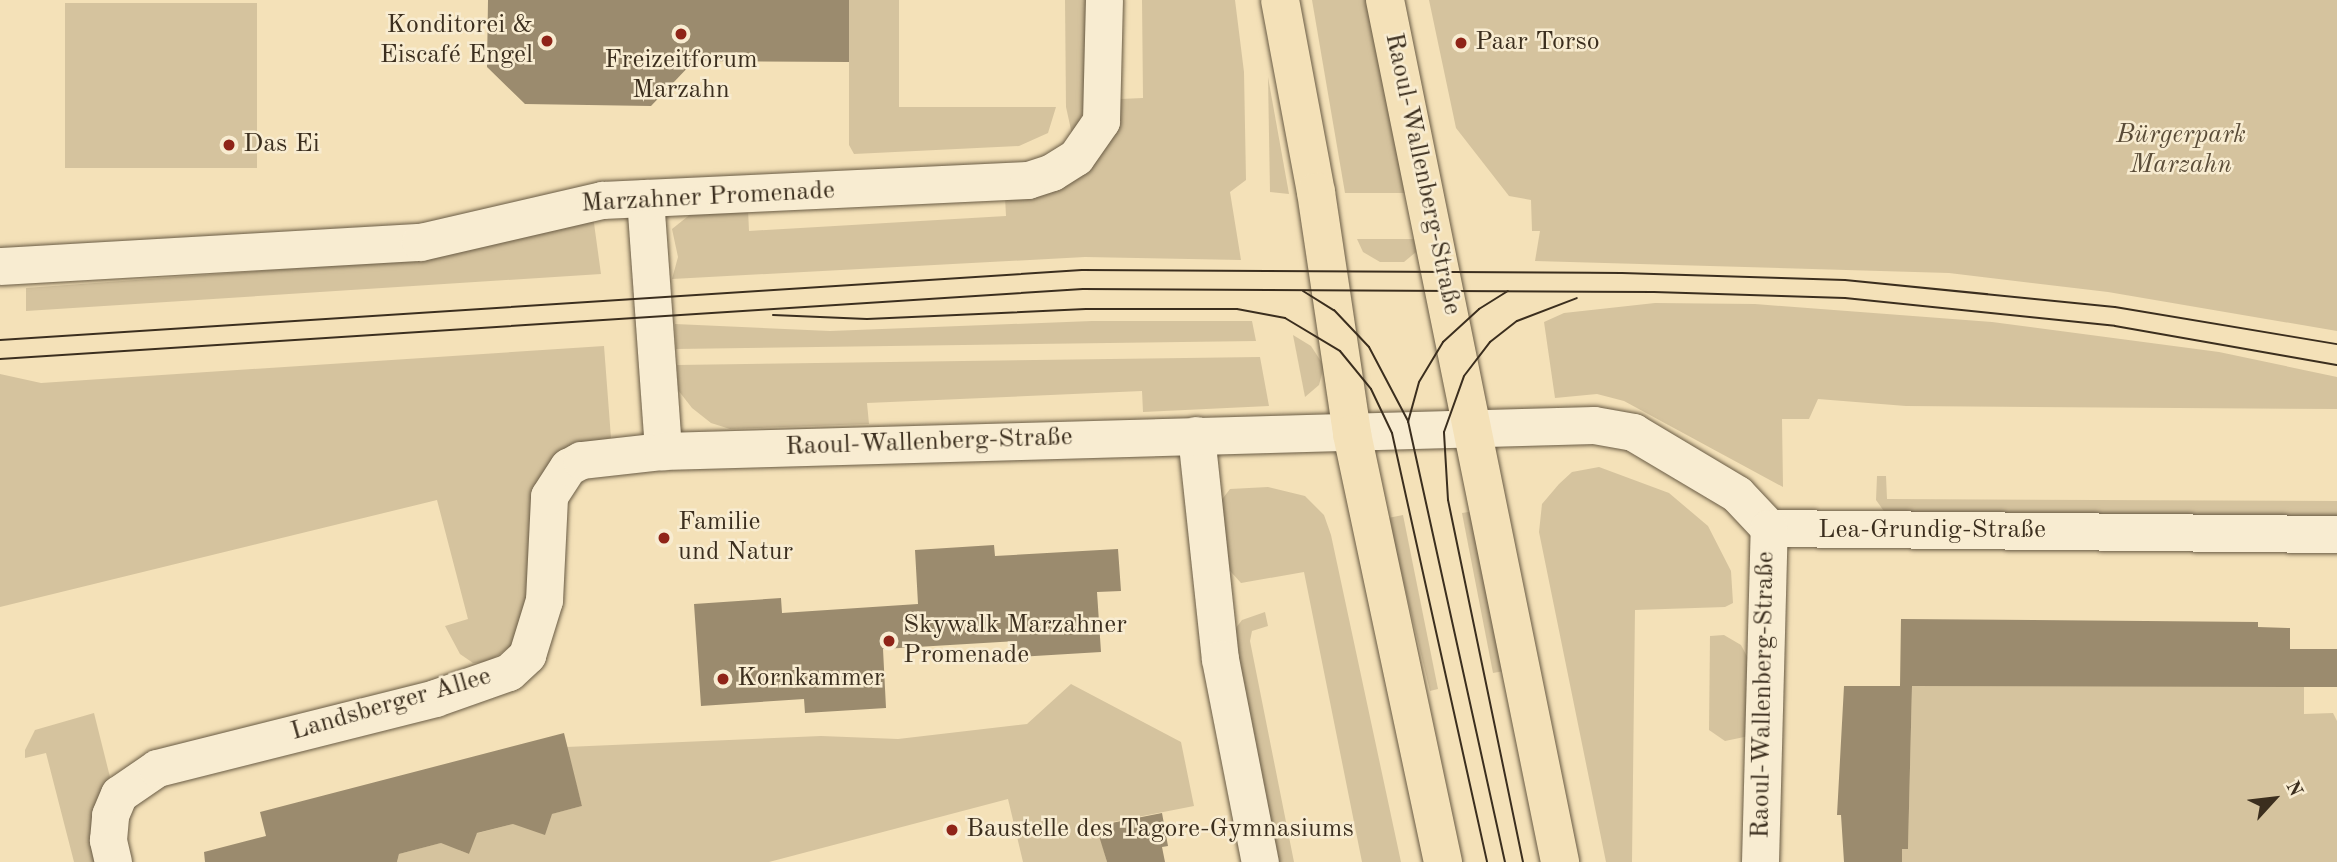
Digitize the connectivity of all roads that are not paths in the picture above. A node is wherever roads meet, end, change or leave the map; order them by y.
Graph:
1 (1104, 0) edge
2 (1280, 0) edge
3 (1385, 0) edge
4 (645, 198) junction
5 (0, 266) edge
6 (1475, 431) junction
7 (1352, 434) junction
8 (1196, 435) junction
9 (663, 451) junction
10 (1769, 528) junction
11 (2337, 534) edge
12 (113, 862) edge
13 (1260, 862) edge
14 (1443, 862) edge
15 (1560, 862) edge
16 (1760, 862) edge

1 - 4 street, Marzahner Promenade
2 - 7 main road
3 - 6 main road, Raoul-Wallenberg-Straße
4 - 5 street, Marzahner Promenade
4 - 9 street
6 - 7 street, Raoul-Wallenberg-Straße
6 - 10 street
6 - 15 main road, Raoul-Wallenberg-Straße
7 - 8 street, Raoul-Wallenberg-Straße
7 - 14 main road
8 - 9 street, Raoul-Wallenberg-Straße
8 - 13 street
9 - 12 street, Landsberger Allee
10 - 11 street, Lea-Grundig-Straße
10 - 16 street, Raoul-Wallenberg-Straße

